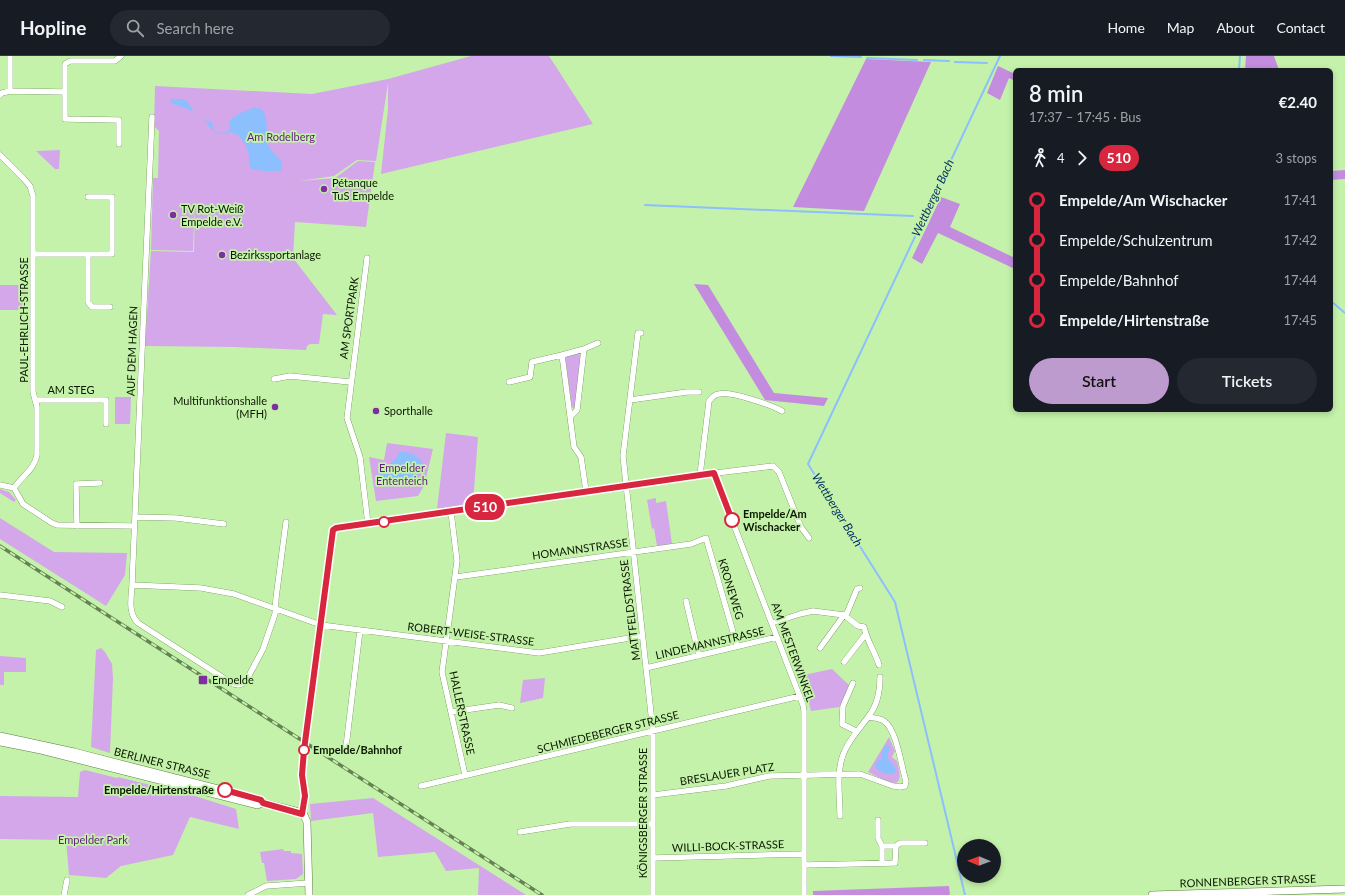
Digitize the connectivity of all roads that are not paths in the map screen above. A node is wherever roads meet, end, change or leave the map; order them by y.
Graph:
1 (10, 56) edge
2 (121, 56) edge
3 (10, 91) junction
4 (65, 92) junction
5 (0, 95) edge
6 (152, 117) dead end
7 (119, 144) dead end
8 (0, 155) edge
9 (88, 197) dead end
10 (34, 254) junction
11 (88, 254) junction
12 (367, 258) dead end
13 (110, 307) dead end
14 (641, 333) dead end
15 (598, 343) dead end
16 (584, 349) junction
17 (562, 355) junction
18 (274, 379) dead end
19 (350, 382) junction
20 (509, 382) dead end
21 (699, 392) dead end
22 (35, 400) junction
23 (630, 400) junction
24 (782, 411) dead end
25 (570, 416) junction
26 (106, 424) dead end
27 (714, 473) junction
28 (700, 475) junction
29 (100, 483) dead end
30 (0, 485) edge
31 (625, 486) junction
32 (14, 488) junction
33 (586, 491) junction
34 (451, 512) junction
35 (135, 517) junction
36 (286, 522) dead end
37 (224, 524) dead end
38 (368, 524) junction
39 (77, 526) junction
40 (134, 526) junction
41 (706, 538) joint
42 (808, 538) dead end
43 (633, 552) junction
44 (456, 577) junction
45 (132, 585) junction
46 (860, 588) dead end
47 (0, 595) edge
48 (686, 601) dead end
49 (62, 607) dead end
50 (276, 608) junction
51 (844, 615) junction
52 (772, 624) junction
53 (321, 625) junction
54 (360, 630) junction
55 (865, 635) junction
56 (642, 636) junction
57 (777, 637) junction
58 (446, 641) junction
59 (738, 646) junction
60 (820, 648) dead end
61 (699, 656) junction
62 (844, 662) dead end
63 (878, 665) dead end
64 (646, 668) junction
65 (880, 677) dead end
66 (853, 683) dead end
67 (800, 696) junction
68 (512, 708) dead end
69 (451, 712) junction
70 (868, 717) junction
71 (653, 732) junction
72 (856, 732) junction
73 (0, 736) edge
74 (0, 742) edge
75 (346, 747) dead end
76 (465, 775) junction
77 (840, 775) junction
78 (804, 776) junction
79 (421, 786) dead end
80 (652, 795) junction
81 (263, 803) junction
82 (302, 814) junction
83 (840, 816) dead end
84 (878, 820) dead end
85 (652, 824) junction
86 (520, 832) dead end
87 (925, 843) dead end
88 (882, 846) junction
89 (896, 846) junction
90 (804, 854) junction
91 (653, 858) junction
92 (882, 863) junction
93 (804, 865) junction
94 (67, 880) dead end
95 (308, 883) junction
96 (1345, 889) edge
97 (64, 895) edge
98 (248, 895) edge
99 (309, 895) edge
100 (652, 895) edge
101 (804, 895) edge
102 (1152, 895) edge

1 - 3 street
2 - 4 street
3 - 4 street
3 - 5 street
4 - 7 street
6 - 35 street, AUF DEM HAGEN
8 - 10 street, PAUL-EHRLICH-STRASSE
9 - 11 street
10 - 11 street
10 - 22 street, PAUL-EHRLICH-STRASSE
11 - 13 street
12 - 19 street, AM SPORTPARK
14 - 23 street, MATTFELDSTRASSE
15 - 16 street
16 - 17 street
16 - 25 street
17 - 20 street
17 - 25 street
18 - 19 street
19 - 38 street, AM SPORTPARK
21 - 23 street
22 - 26 street, AM STEG
22 - 32 street, PAUL-EHRLICH-STRASSE
23 - 31 street, MATTFELDSTRASSE
24 - 28 street
25 - 33 street
27 - 28 street
27 - 42 street
27 - 52 street, AM MESTERWINKEL
28 - 31 street
29 - 39 street
30 - 32 street
31 - 33 street
31 - 43 street, MATTFELDSTRASSE
32 - 39 street
33 - 34 street
34 - 38 street
34 - 44 street, HALLERSTRASSE
35 - 37 street
35 - 40 street, AUF DEM HAGEN
36 - 50 street
38 - 53 street
39 - 40 street
40 - 45 street, AUF DEM HAGEN
41 - 43 street, HOMANNSTRASSE
41 - 59 street, KRONEWEG
43 - 44 street, HOMANNSTRASSE
43 - 56 street, MATTFELDSTRASSE
44 - 58 street, HALLERSTRASSE
45 - 50 street, ROBERT-WEISE-STRASSE
45 - 50 street, AUF DEM HAGEN
46 - 51 street
47 - 49 street
48 - 61 street
50 - 53 street, ROBERT-WEISE-STRASSE
51 - 52 street
51 - 55 street
51 - 60 street
52 - 57 street, AM MESTERWINKEL
53 - 54 street, ROBERT-WEISE-STRASSE
53 - 82 street
54 - 58 street, ROBERT-WEISE-STRASSE
54 - 75 street
55 - 62 street
55 - 63 street
56 - 58 street, ROBERT-WEISE-STRASSE
56 - 64 street, MATTFELDSTRASSE
57 - 59 street, LINDEMANNSTRASSE
57 - 67 street, AM MESTERWINKEL
58 - 69 street, HALLERSTRASSE
59 - 61 street, LINDEMANNSTRASSE
61 - 64 street, LINDEMANNSTRASSE
64 - 71 street, MATTFELDSTRASSE
65 - 70 street
66 - 72 street
67 - 71 street, SCHMIEDEBERGER STRASSE
67 - 78 street, AM MESTERWINKEL
68 - 69 street
69 - 76 street, HALLERSTRASSE
70 - 72 street
70 - 77 street, BRESLAUER PLATZ
71 - 76 street, SCHMIEDEBERGER STRASSE
71 - 80 street, KÖNIGSBERGER STRASSE
72 - 77 street
73 - 81 street, BERLINER STRASSE
74 - 81 street, BERLINER STRASSE
76 - 79 street, SCHMIEDEBERGER STRASSE
77 - 78 street, BRESLAUER PLATZ
77 - 83 street
78 - 80 street, BRESLAUER PLATZ
78 - 90 street, AM MESTERWINKEL
80 - 85 street, KÖNIGSBERGER STRASSE
81 - 82 street
82 - 95 street
84 - 88 street
85 - 86 street
85 - 91 street, KÖNIGSBERGER STRASSE
87 - 89 street
88 - 89 street
88 - 92 street
89 - 92 street
90 - 91 street, WILLI-BOCK-STRASSE
90 - 93 street, AM MESTERWINKEL
91 - 100 street, KÖNIGSBERGER STRASSE
92 - 93 street
93 - 101 street, AM MESTERWINKEL
94 - 97 street
95 - 98 street
95 - 99 street
96 - 102 street, RONNENBERGER STRASSE

